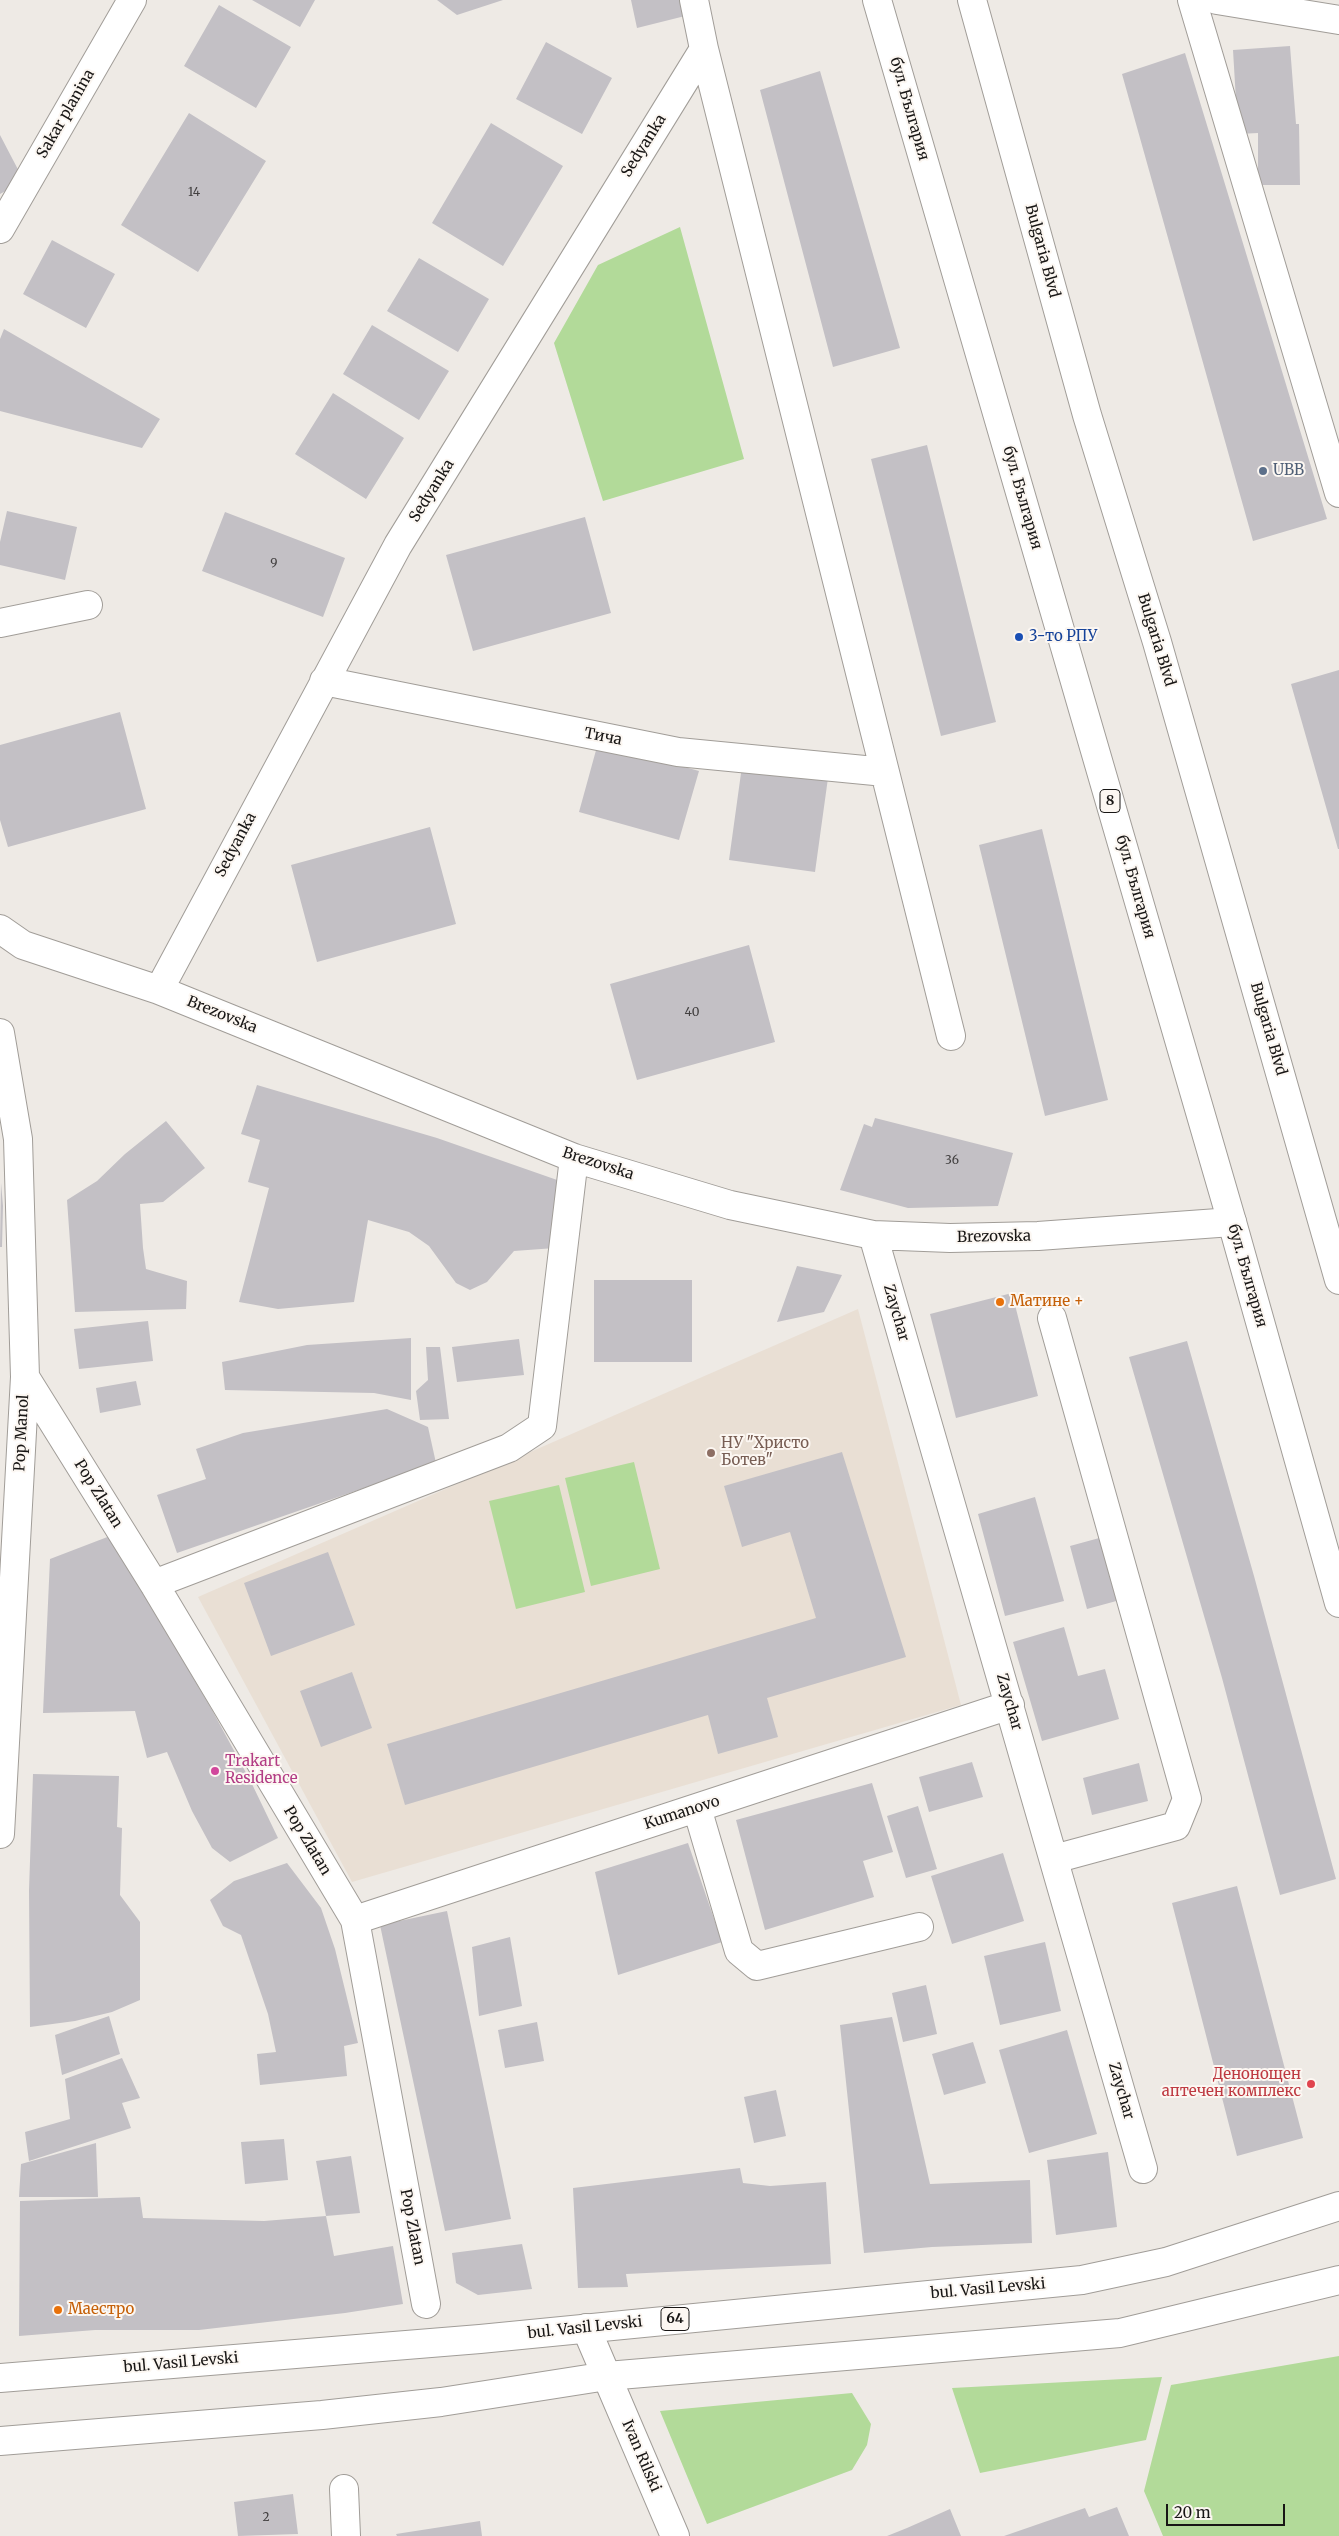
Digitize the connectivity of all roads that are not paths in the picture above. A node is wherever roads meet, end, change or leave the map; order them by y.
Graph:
1 (132, 0) edge
2 (694, 0) edge
3 (877, 0) edge
4 (972, 0) edge
5 (1192, 0) edge
6 (1217, 0) edge
7 (1339, 20) edge
8 (704, 49) junction
9 (0, 229) edge
10 (1339, 493) edge
11 (88, 605) dead end
12 (0, 623) edge
13 (324, 681) junction
14 (885, 772) junction
15 (0, 929) edge
16 (159, 990) junction
17 (0, 1033) edge
18 (951, 1036) dead end
19 (574, 1158) junction
20 (1232, 1222) junction
21 (1332, 1231) edge
22 (873, 1235) junction
23 (1339, 1280) edge
24 (1052, 1318) dead end
25 (25, 1377) junction
26 (154, 1584) junction
27 (1339, 1603) edge
28 (1010, 1705) junction
29 (697, 1808) junction
30 (0, 1834) edge
31 (1054, 1860) junction
32 (355, 1920) junction
33 (919, 1927) dead end
34 (1143, 2169) dead end
35 (1339, 2206) edge
36 (1339, 2280) edge
37 (426, 2304) dead end
38 (586, 2328) junction
39 (607, 2376) junction
40 (0, 2378) edge
41 (0, 2441) edge
42 (344, 2489) dead end
43 (346, 2536) edge
44 (675, 2536) edge

1 - 9 street, Sakar planina
2 - 8 street
3 - 20 street, бул. България / 8
4 - 21 street, Bulgaria Blvd
5 - 10 street
6 - 7 street
8 - 13 street, Sedyanka
8 - 14 street
11 - 12 street
13 - 14 street, Тича
13 - 16 street, Sedyanka
14 - 18 street
15 - 16 street, Brezovska
16 - 19 street, Brezovska
17 - 25 street, Pop Manol
19 - 22 street, Brezovska
19 - 26 street
20 - 22 street, Brezovska
20 - 27 street, бул. България / 8
21 - 23 street, Bulgaria Blvd
22 - 28 street, Zaychar
24 - 31 street
25 - 26 street, Pop Zlatan
25 - 30 street, Pop Manol
26 - 32 street, Pop Zlatan
28 - 29 street, Kumanovo
28 - 31 street, Zaychar
29 - 32 street, Kumanovo
29 - 33 street
31 - 34 street, Zaychar
32 - 37 street, Pop Zlatan
35 - 38 street, bul. Vasil Levski / 64
36 - 39 street
38 - 39 street, Ivan Rilski
38 - 40 street, bul. Vasil Levski / 64
39 - 41 street
39 - 44 street, Ivan Rilski
42 - 43 street

